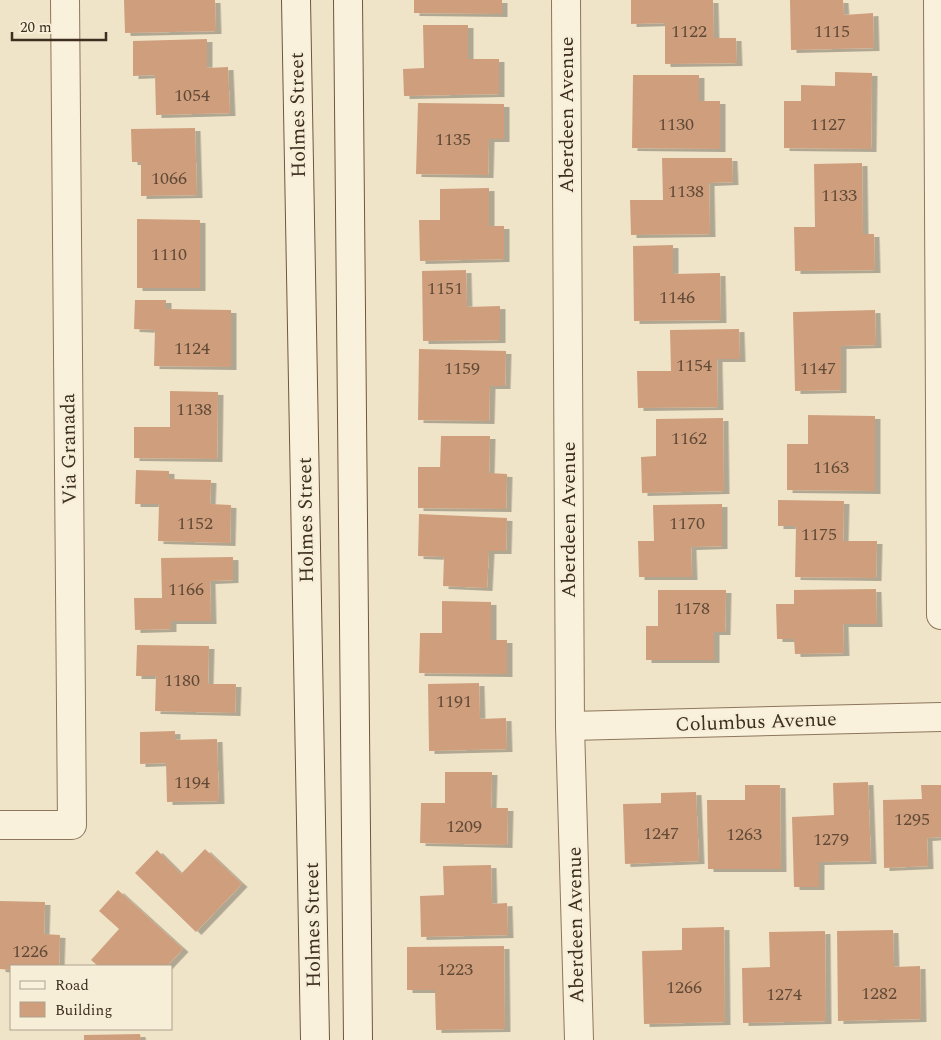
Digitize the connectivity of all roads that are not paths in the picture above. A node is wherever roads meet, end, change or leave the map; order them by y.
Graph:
1 (65, 0) edge
2 (296, 0) edge
3 (348, 0) edge
4 (566, 0) edge
5 (938, 0) edge
6 (941, 615) edge
7 (941, 717) edge
8 (570, 726) junction
9 (0, 825) edge
10 (315, 1040) edge
11 (358, 1040) edge
12 (579, 1040) edge

1 - 9 street, Via Granada
2 - 10 street, Holmes Street
3 - 11 street, Holmes Street
4 - 8 street, Aberdeen Avenue
5 - 6 street
7 - 8 street, Columbus Avenue
8 - 12 street, Aberdeen Avenue

